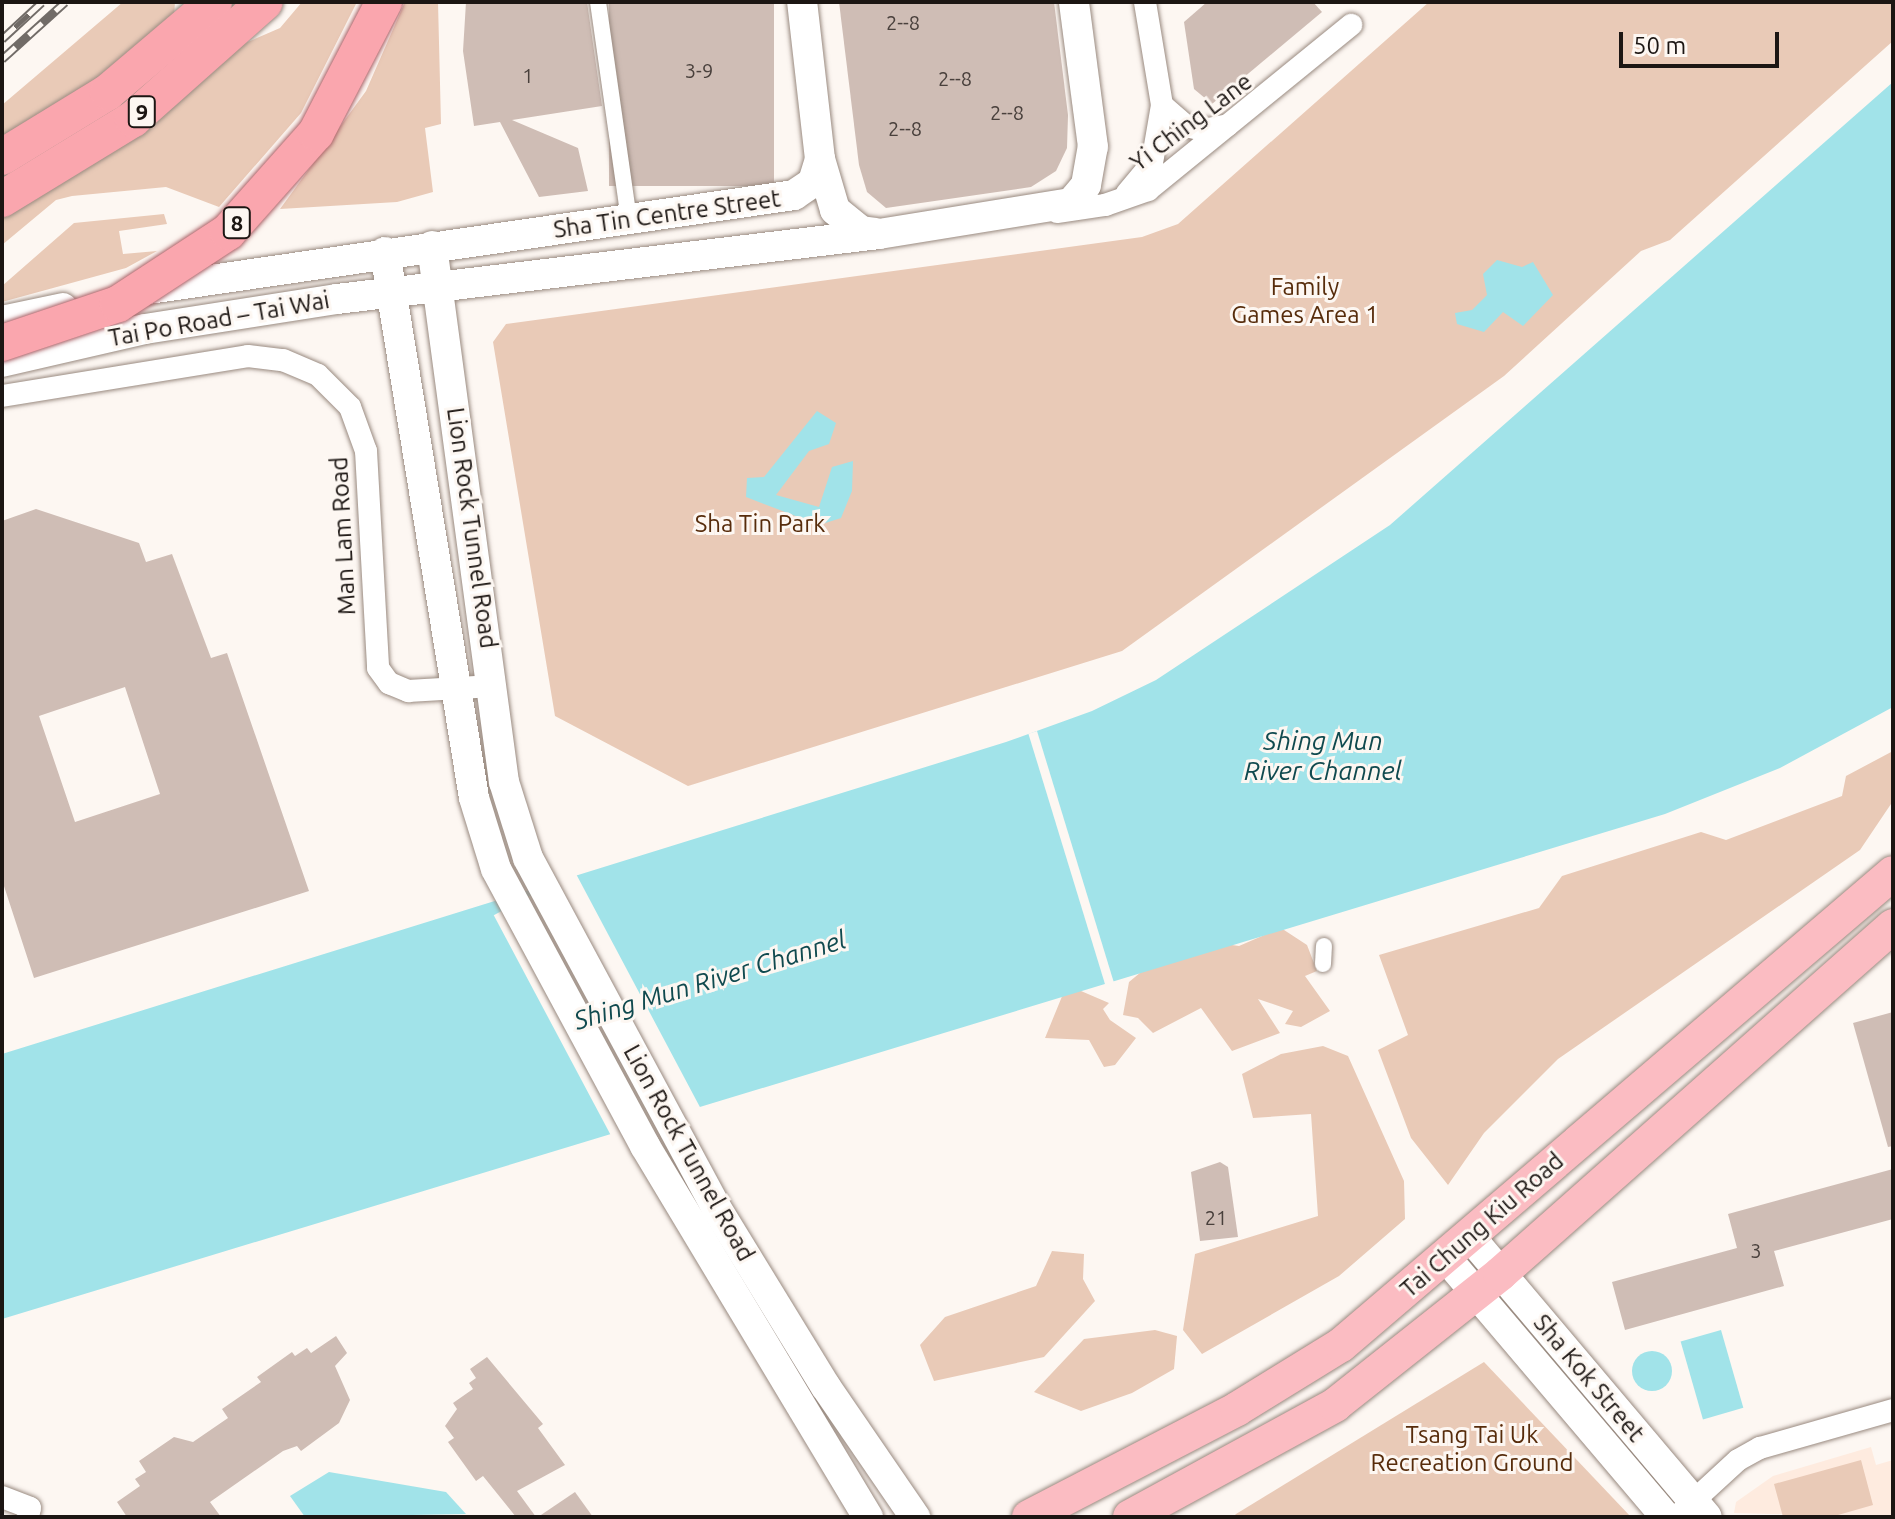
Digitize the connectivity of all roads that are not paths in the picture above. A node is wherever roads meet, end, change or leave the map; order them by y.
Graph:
1 (214, 2) edge
2 (265, 2) edge
3 (384, 2) edge
4 (598, 2) edge
5 (802, 2) edge
6 (1074, 2) edge
7 (1145, 2) edge
8 (1351, 25) dead end
9 (1162, 105) junction
10 (1250, 113) junction
11 (2, 157) edge
12 (820, 159) junction
13 (2, 199) edge
14 (1118, 200) junction
15 (1040, 212) junction
16 (629, 221) junction
17 (598, 225) junction
18 (879, 234) junction
19 (432, 246) junction
20 (385, 252) junction
21 (639, 261) junction
22 (438, 285) junction
23 (392, 291) junction
24 (2, 321) edge
25 (2, 343) edge
26 (2, 362) edge
27 (2, 396) edge
28 (493, 686) junction
29 (458, 692) junction
30 (1893, 873) edge
31 (1893, 926) edge
32 (1324, 946) dead end
33 (1323, 964) dead end
34 (1459, 1248) junction
35 (1488, 1283) junction
36 (1893, 1410) edge
37 (2, 1497) edge
38 (1692, 1511) edge
39 (28, 1517) edge
40 (868, 1517) edge
41 (915, 1517) edge
42 (1029, 1517) edge
43 (1130, 1517) edge
44 (1666, 1517) edge

1 - 11 highway, 9
2 - 13 highway, 9
3 - 25 highway, 8, bridge
4 - 16 street
5 - 12 main road
6 - 15 main road, Sha Tin Centre Street
7 - 9 street
8 - 10 street, Yi Ching Lane
9 - 10 street
9 - 14 street
10 - 14 street, Yi Ching Lane
12 - 16 main road, Sha Tin Centre Street
12 - 18 main road
14 - 15 street, Yi Ching Lane
15 - 18 main road, Sha Tin Centre Street
16 - 17 main road, Sha Tin Centre Street
17 - 19 main road, Sha Tin Centre Street
17 - 21 main road
18 - 21 main road, Sha Tin Centre Street
19 - 20 main road, Tai Po Road – Tai Wai
19 - 22 main road, Lion Rock Tunnel Road
20 - 23 main road, Lion Rock Tunnel Road
20 - 24 main road, Tai Po Road – Tai Wai
21 - 22 main road, Sha Tin Centre Street
22 - 23 main road, Tai Po Road – Tai Wai
22 - 28 main road, Lion Rock Tunnel Road
23 - 26 main road, Tai Po Road – Tai Wai
23 - 29 main road, Lion Rock Tunnel Road
27 - 29 street, Man Lam Road
28 - 29 street, Man Lam Road
28 - 41 main road, Lion Rock Tunnel Road
29 - 40 main road, Lion Rock Tunnel Road
30 - 34 main road, Tai Chung Kiu Road
31 - 35 main road, Tai Chung Kiu Road
32 - 33 street
34 - 35 main road
34 - 42 main road, Tai Chung Kiu Road
35 - 38 main road, Sha Kok Street
35 - 43 main road, Tai Chung Kiu Road
35 - 44 main road, Sha Kok Street
36 - 38 street
37 - 39 street

